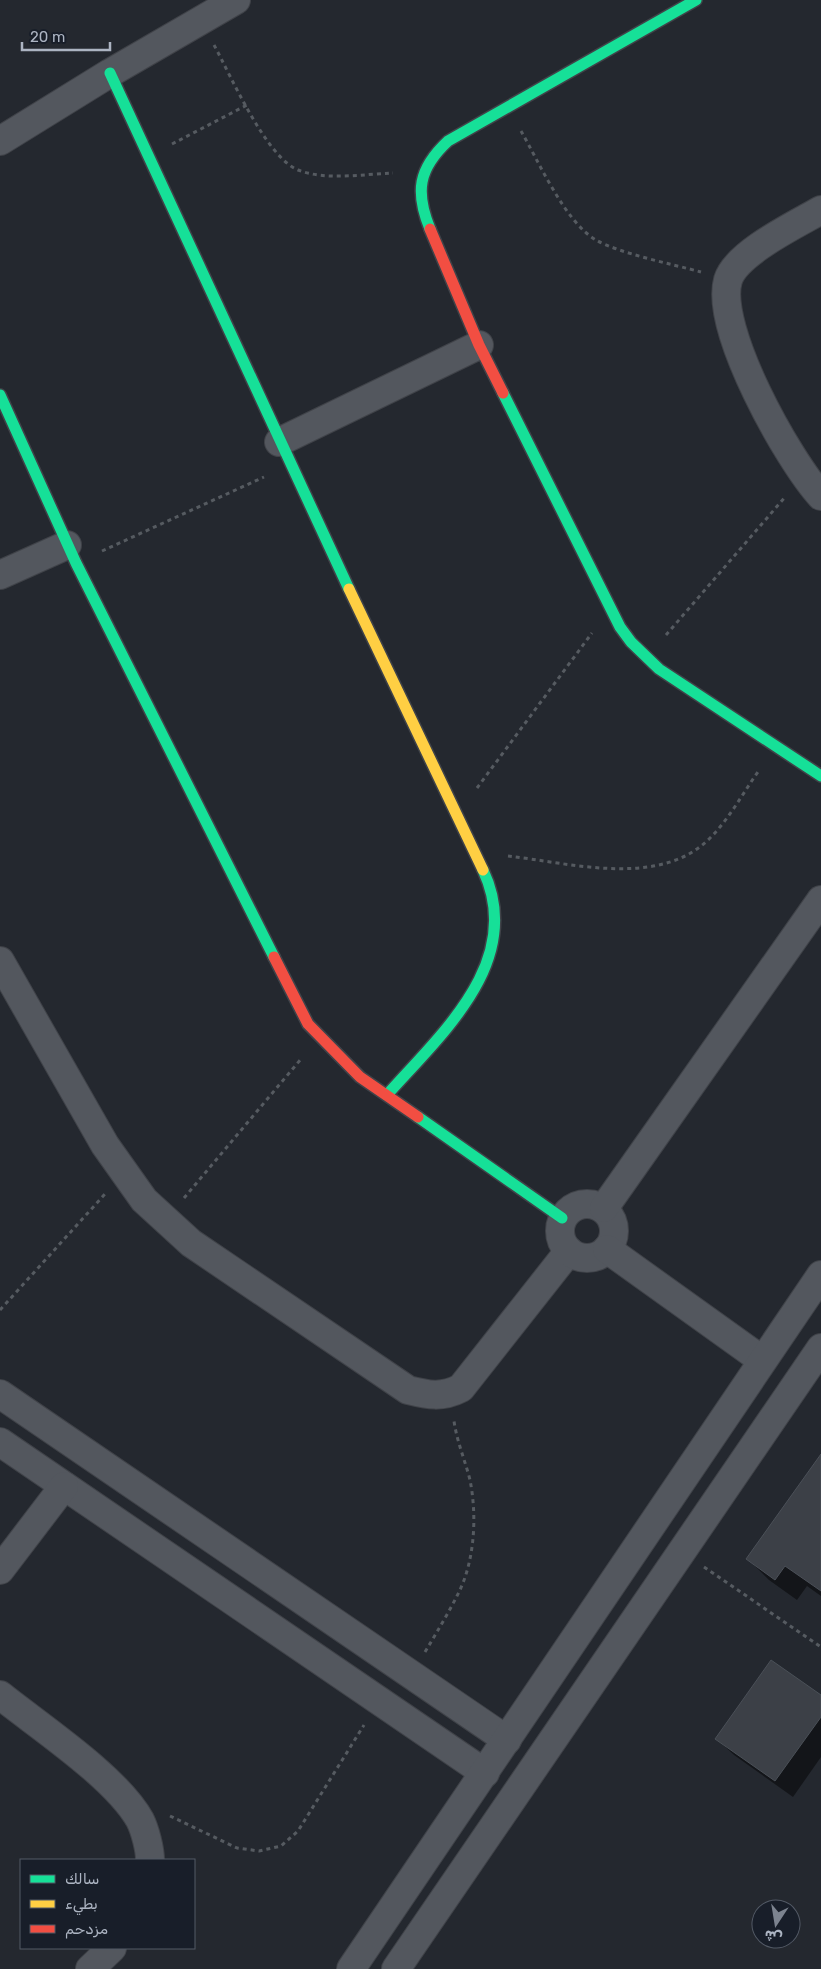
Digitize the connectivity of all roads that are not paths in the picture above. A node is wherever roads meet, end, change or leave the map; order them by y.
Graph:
1 (236, 0) edge
2 (696, 0) edge
3 (110, 73) junction
4 (0, 141) edge
5 (821, 210) edge
6 (479, 345) junction
7 (0, 395) edge
8 (284, 453) junction
9 (815, 487) edge
10 (71, 554) junction
11 (0, 576) edge
12 (821, 776) edge
13 (821, 900) edge
14 (0, 962) edge
15 (387, 1094) junction
16 (604, 1208) junction
17 (562, 1218) junction
18 (607, 1250) junction
19 (569, 1251) junction
20 (821, 1275) edge
21 (821, 1350) edge
22 (762, 1360) junction
23 (0, 1394) edge
24 (0, 1442) edge
25 (64, 1486) junction
26 (0, 1570) edge
27 (608, 1588) junction
28 (640, 1612) junction
29 (407, 1670) junction
30 (0, 1695) edge
31 (379, 1701) junction
32 (507, 1740) junction
33 (484, 1772) junction
34 (150, 1859) edge
35 (406, 1888) junction
36 (438, 1908) junction
37 (111, 1949) edge
38 (90, 1969) edge
39 (351, 1969) edge
40 (396, 1969) edge

1 - 3 street
2 - 6 street
3 - 4 street
3 - 8 street
5 - 9 street
6 - 8 street
6 - 12 street
7 - 10 street
8 - 15 street
10 - 11 street
10 - 15 street
13 - 16 street
14 - 19 street
15 - 17 street
16 - 17 street
16 - 18 street
17 - 19 street
18 - 19 street
18 - 22 street
20 - 22 street
21 - 28 street
22 - 27 street
23 - 29 street
24 - 25 street
25 - 26 street
25 - 31 street
27 - 28 street
27 - 32 street
28 - 36 street
29 - 31 street
29 - 32 street
30 - 34 street
31 - 33 street
32 - 33 street
33 - 35 street
35 - 36 street
35 - 39 street
36 - 40 street
37 - 38 street

